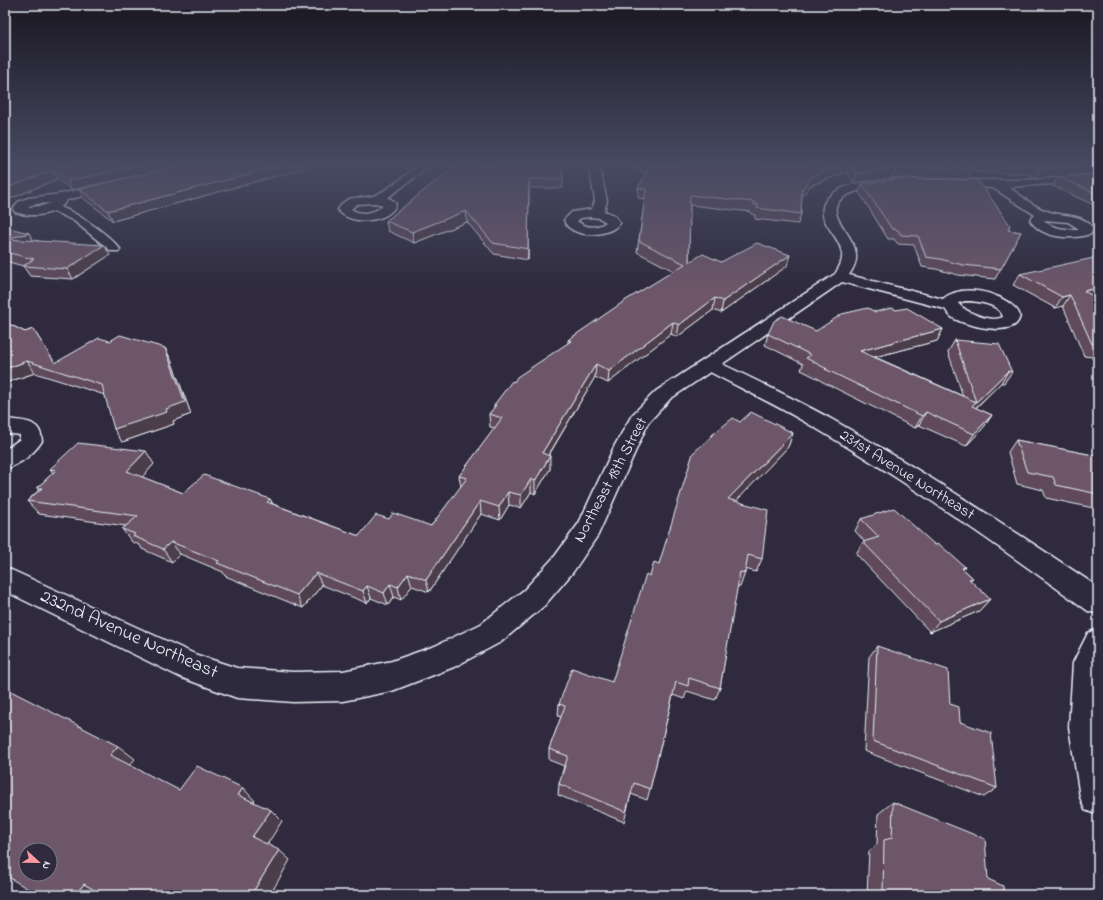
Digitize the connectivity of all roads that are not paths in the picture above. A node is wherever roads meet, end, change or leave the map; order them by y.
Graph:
1 (57, 207) edge
2 (599, 207) edge
3 (830, 207) edge
4 (1032, 207) edge
5 (597, 213) dead end
6 (1047, 216) dead end
7 (115, 249) dead end
8 (840, 277) junction
9 (950, 305) dead end
10 (708, 364) junction
11 (5, 426) edge
12 (5, 462) edge
13 (5, 578) edge
14 (1098, 602) edge
15 (1098, 643) edge
16 (443, 657) joint
17 (1098, 797) edge

1 - 7 lane
2 - 5 street
3 - 8 street, Northeast 18th Street
4 - 6 street
8 - 9 street
8 - 10 street, Northeast 18th Street
10 - 14 street, 231st Avenue Northeast
10 - 16 street, Northeast 18th Street
11 - 12 street
13 - 16 street, 232nd Avenue Northeast
15 - 17 street

